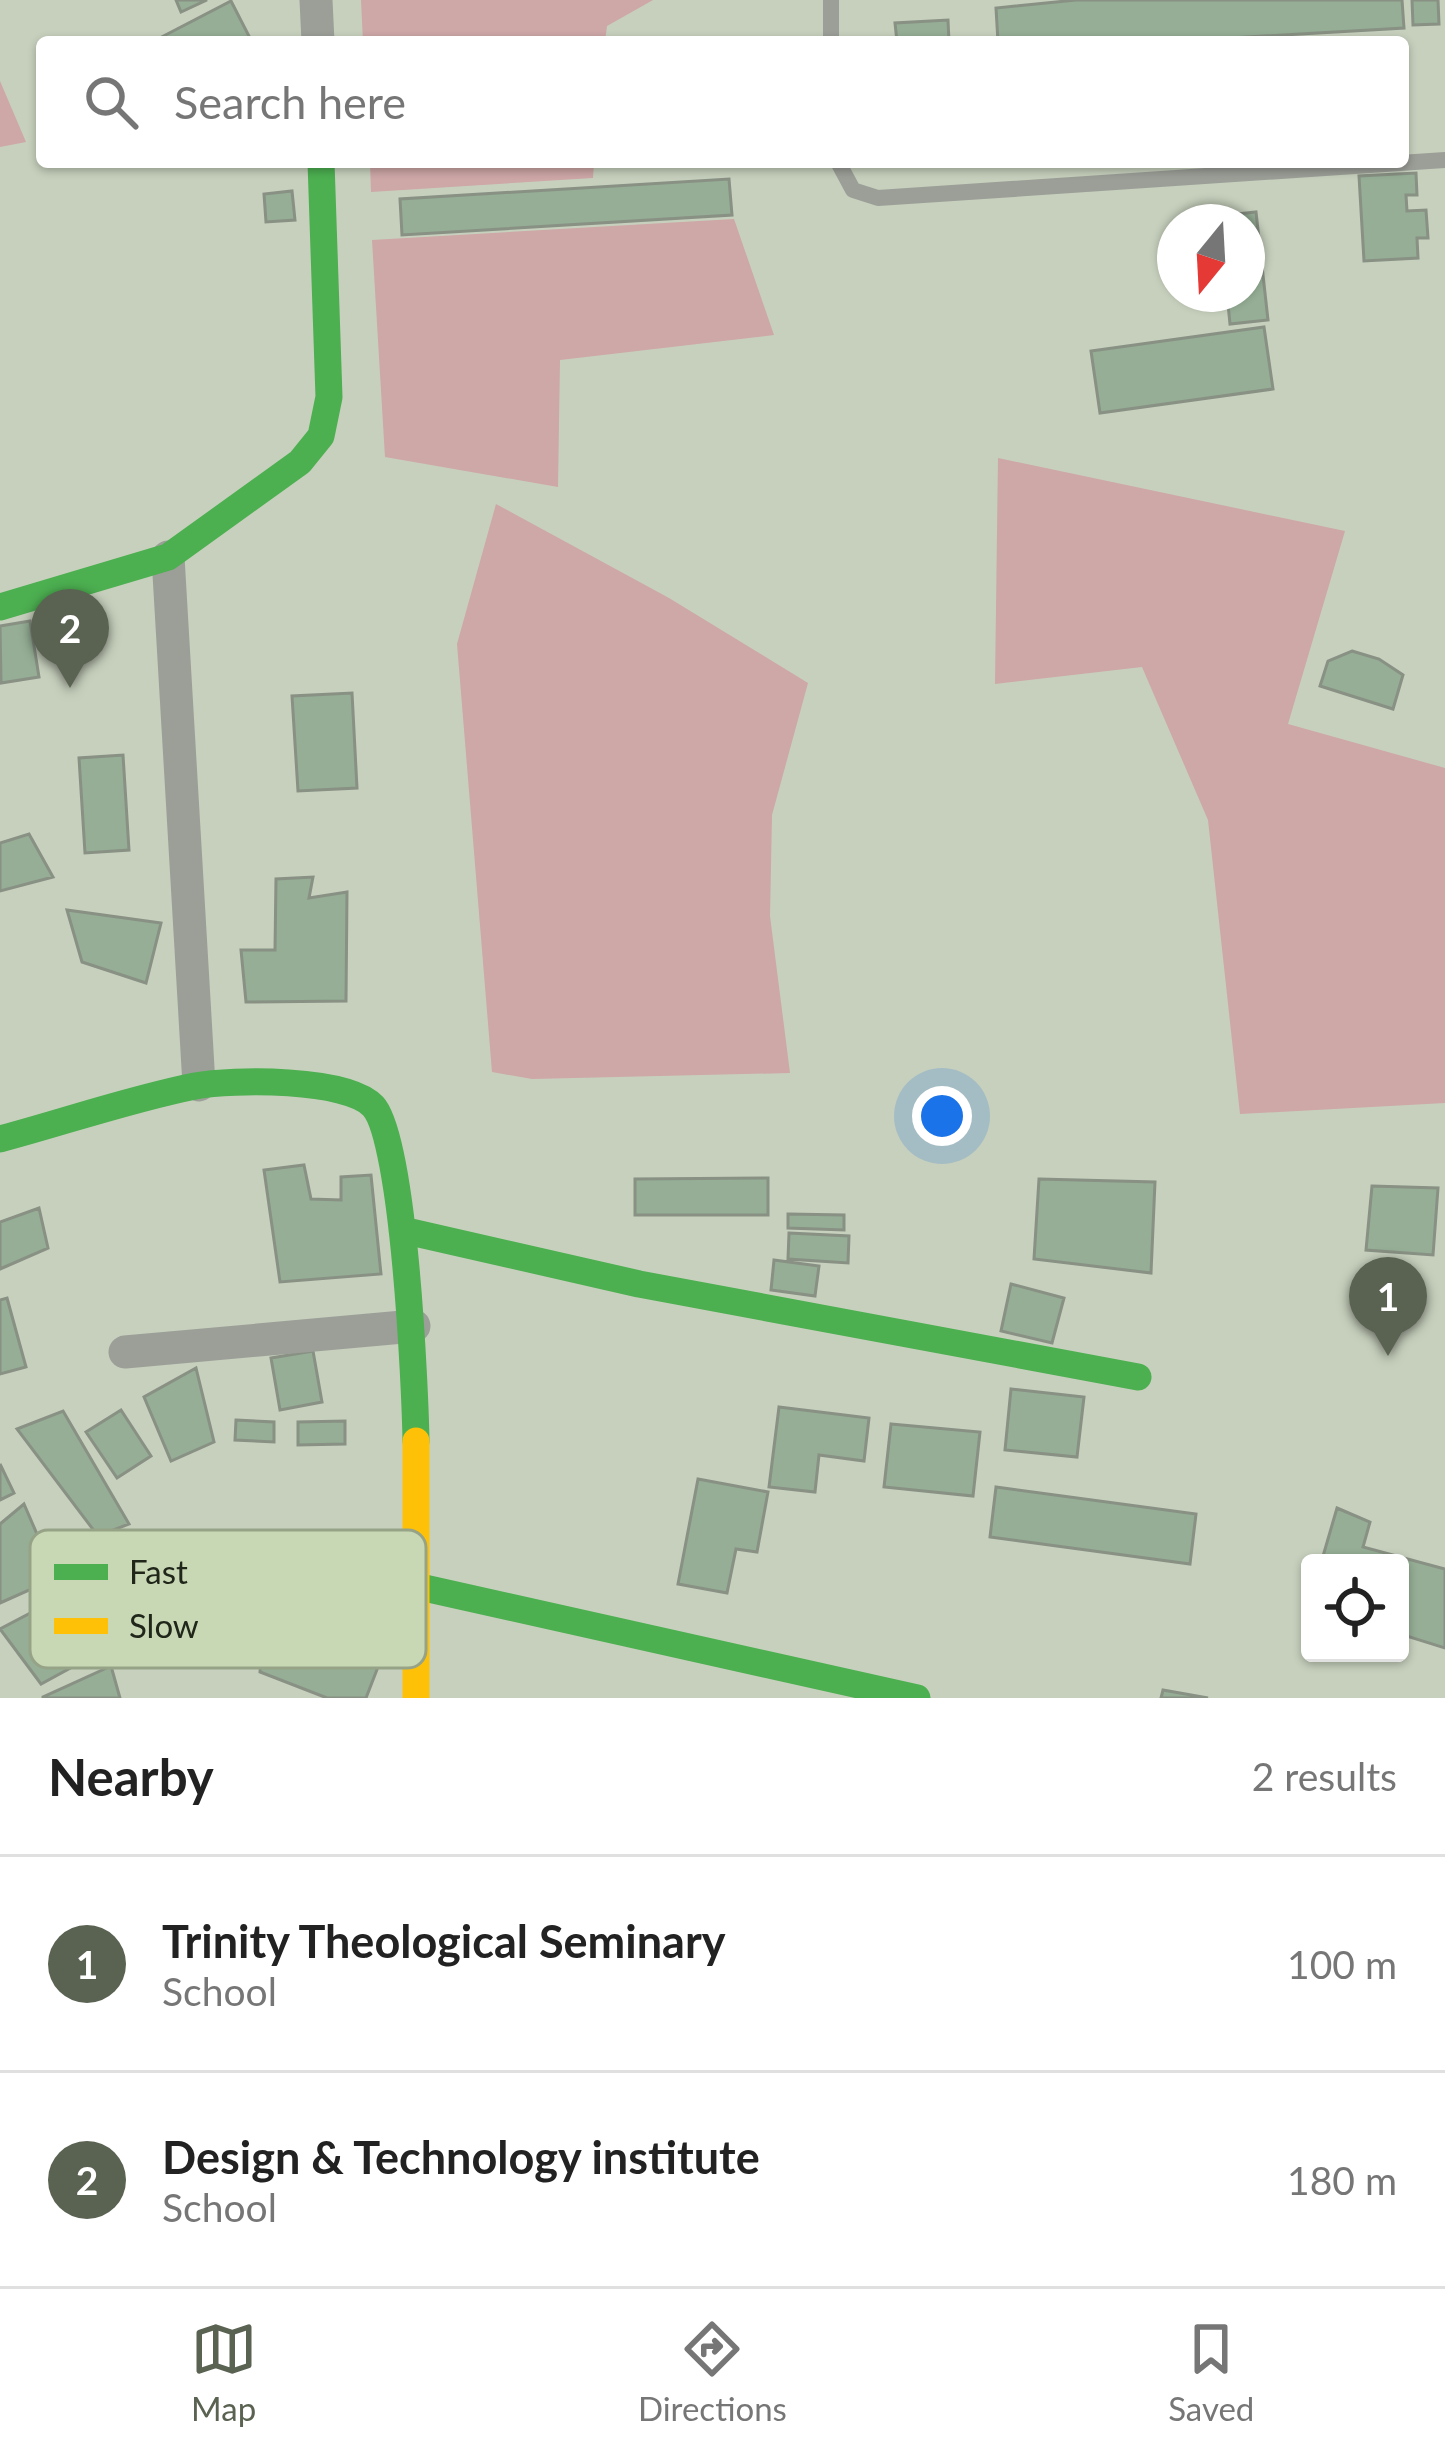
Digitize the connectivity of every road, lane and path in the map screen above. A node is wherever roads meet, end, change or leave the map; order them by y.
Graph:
1 (316, 0) edge
2 (831, 0) edge
3 (318, 36) edge
4 (831, 36) edge
5 (1445, 160) edge
6 (1409, 162) edge
7 (321, 168) edge
8 (841, 168) edge
9 (1326, 168) edge
10 (167, 557) junction
11 (0, 607) edge
12 (199, 1084) junction
13 (0, 1139) edge
14 (402, 1230) junction
15 (414, 1326) junction
16 (125, 1352) dead end
17 (1138, 1377) dead end
18 (421, 1530) edge
19 (426, 1588) edge
20 (417, 1668) edge
21 (416, 1698) edge
22 (917, 1698) edge

1 - 3 street
2 - 4 lane
5 - 6 lane
7 - 10 street
8 - 9 lane
10 - 11 street
10 - 12 street
12 - 13 street
12 - 14 street
14 - 15 street
14 - 17 street
15 - 16 street
15 - 18 street
19 - 22 street
20 - 21 street

